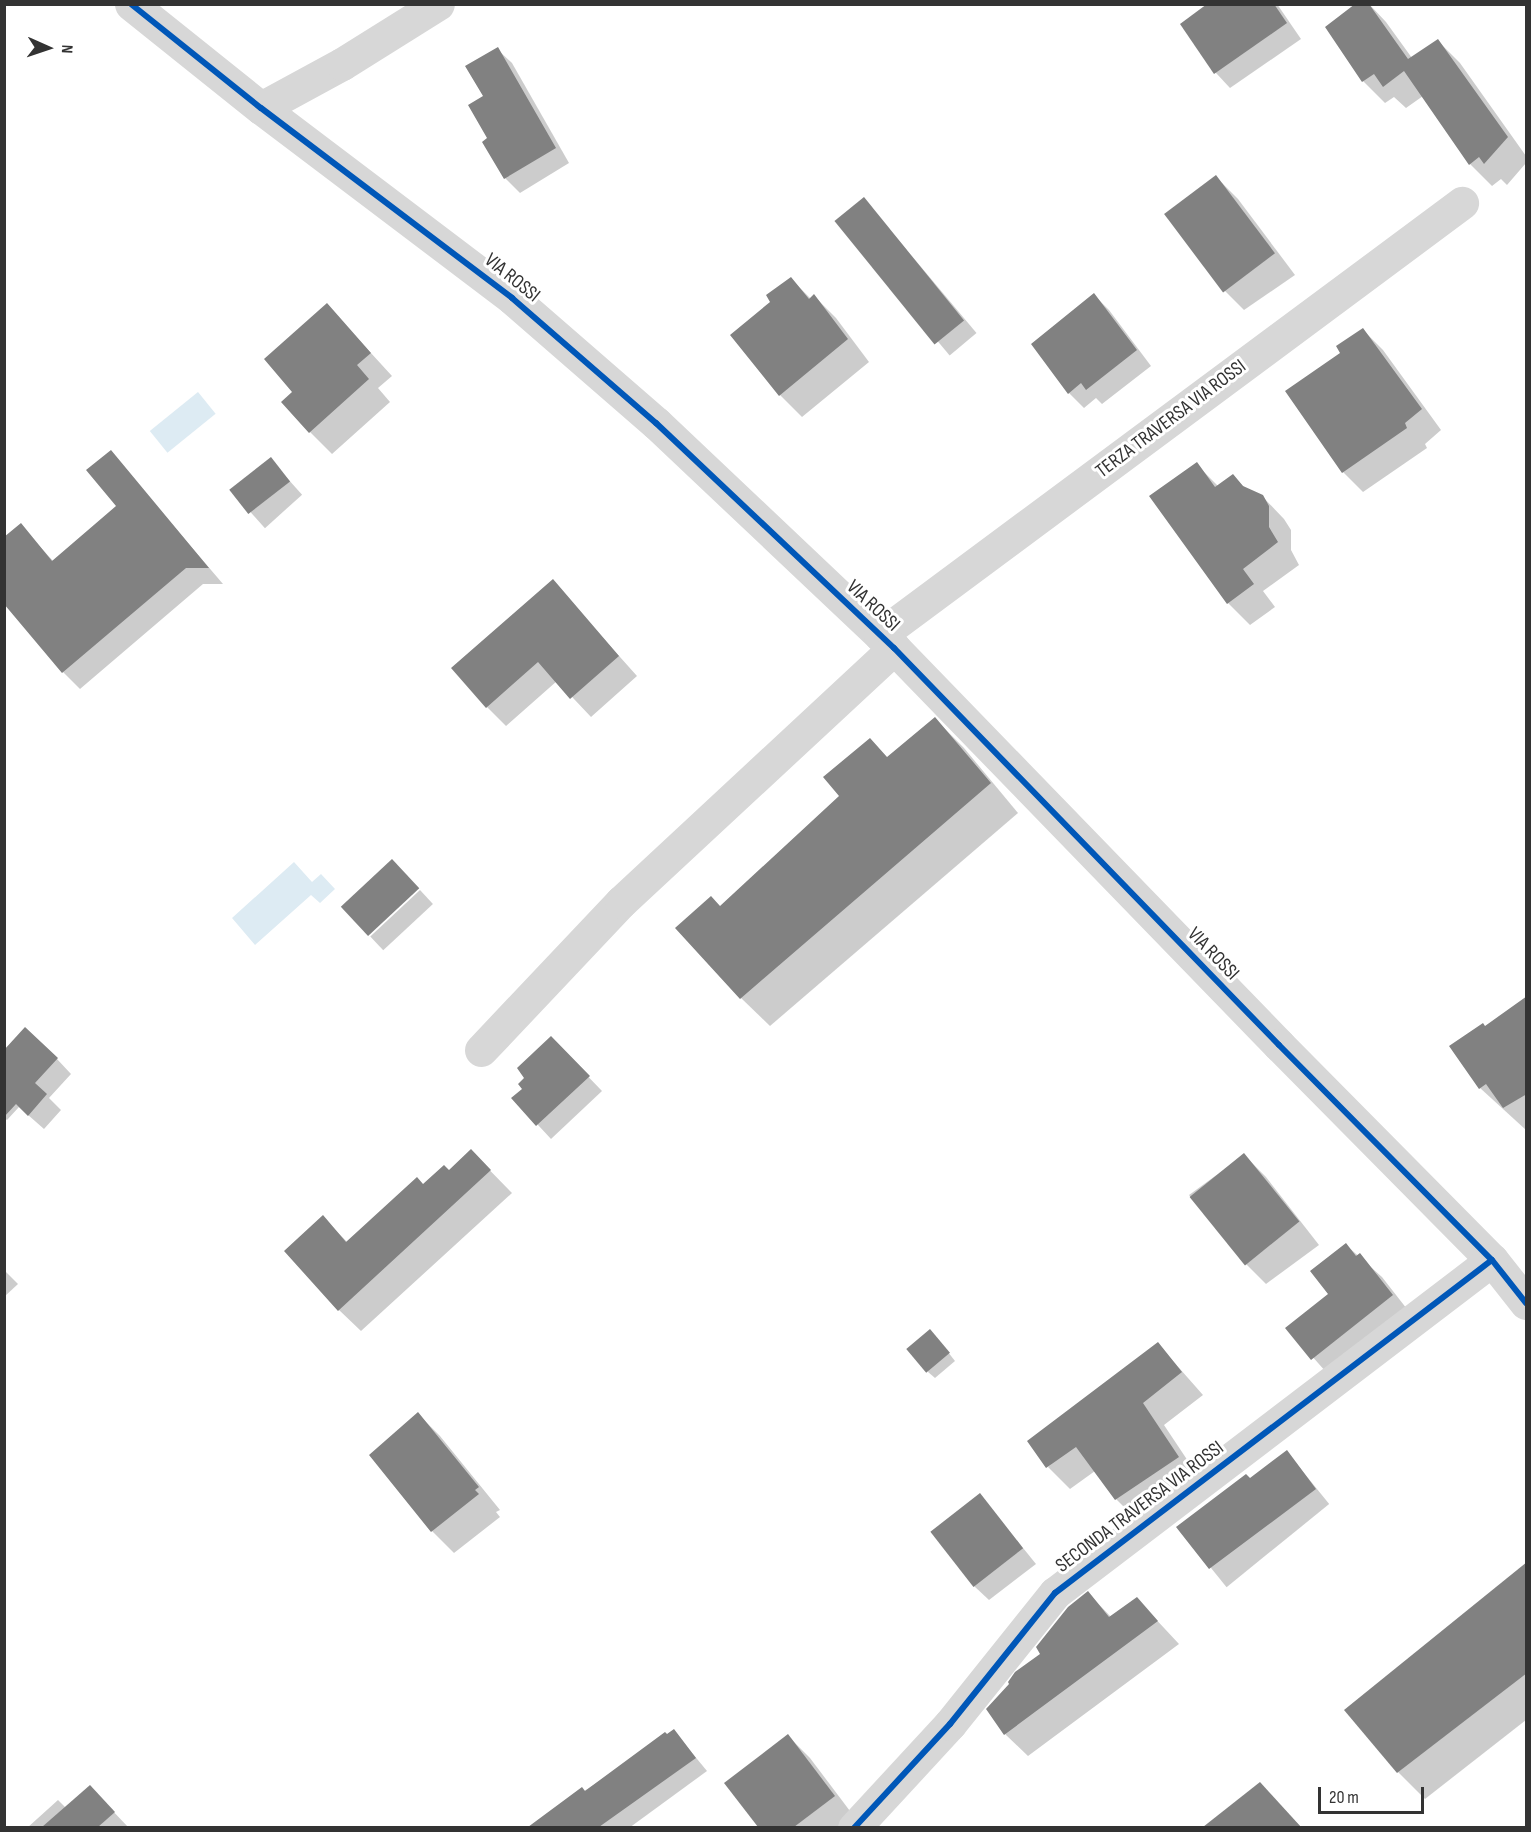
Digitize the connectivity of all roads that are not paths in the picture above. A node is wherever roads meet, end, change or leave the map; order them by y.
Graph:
1 (131, 4) edge
2 (438, 4) edge
3 (261, 108) junction
4 (1462, 203) dead end
5 (887, 642) junction
6 (481, 1050) dead end
7 (1492, 1260) junction
8 (1527, 1303) edge
9 (854, 1827) edge

1 - 3 street, VIA ROSSI
2 - 3 street
3 - 5 street, VIA ROSSI
4 - 5 street, TERZA TRAVERSA VIA ROSSI
5 - 6 street, TERZA TRAVERSA VIA ROSSI
5 - 7 street, VIA ROSSI
7 - 8 street, VIA ROSSI
7 - 9 street, SECONDA TRAVERSA VIA ROSSI

